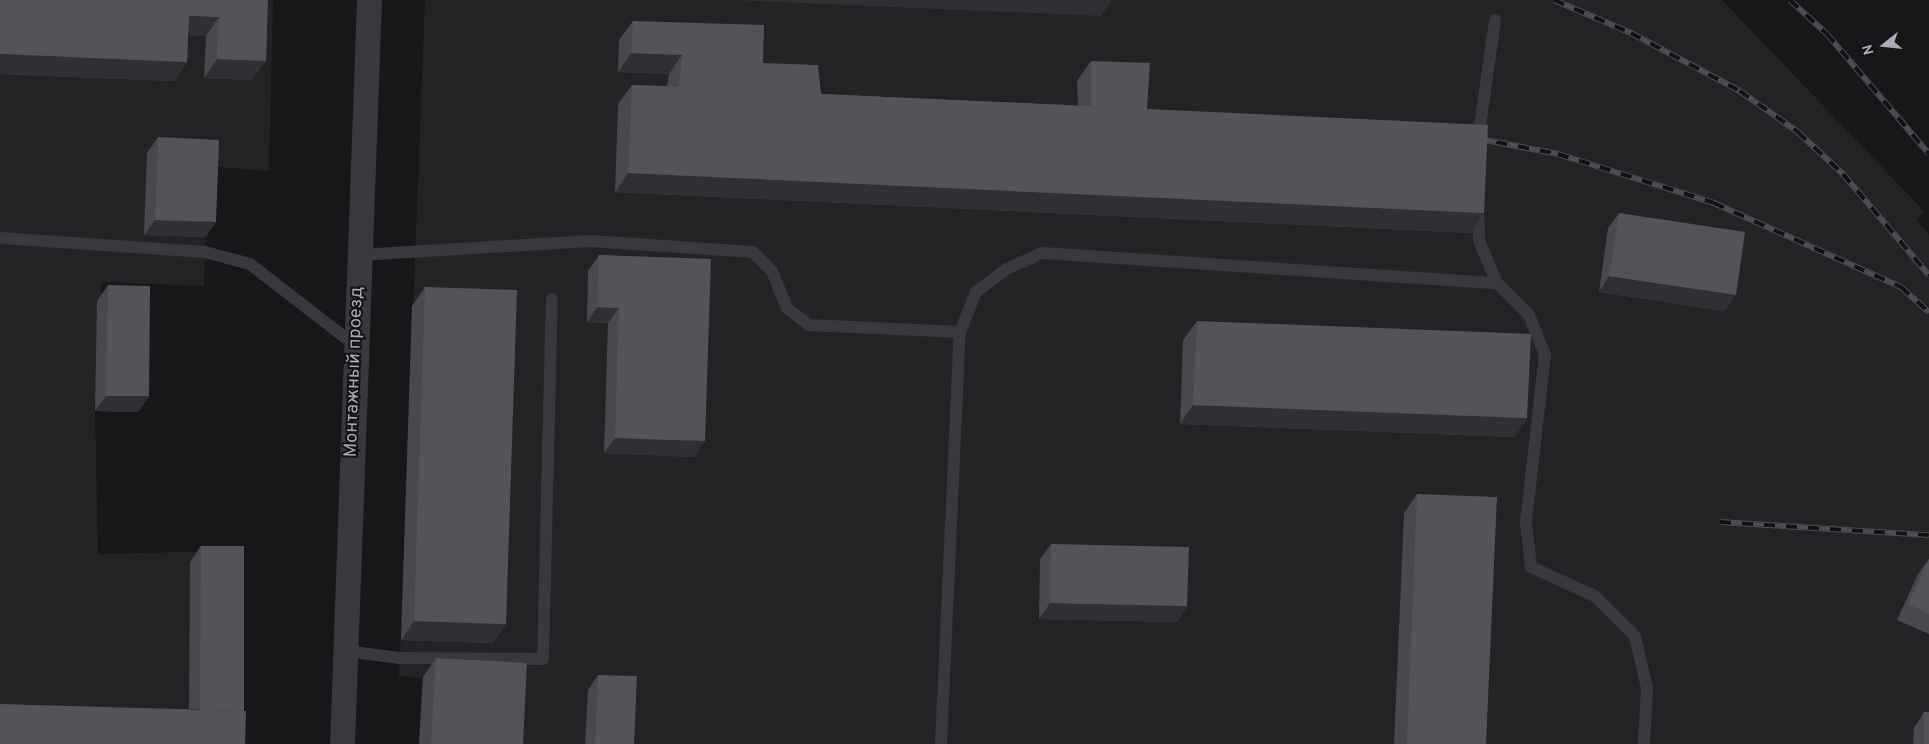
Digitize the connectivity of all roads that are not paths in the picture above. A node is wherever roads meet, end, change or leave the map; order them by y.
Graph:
1 (369, 0) edge
2 (1495, 20) dead end
3 (1478, 157) edge
4 (1478, 194) edge
5 (0, 238) edge
6 (360, 255) junction
7 (1497, 283) junction
8 (552, 299) dead end
9 (960, 332) junction
10 (356, 346) junction
11 (345, 651) junction
12 (342, 744) edge
13 (941, 744) edge
14 (1644, 744) edge

1 - 6 street, Монтажный проезд
2 - 3 lane
4 - 7 lane
5 - 10 lane
6 - 9 lane
6 - 10 street, Монтажный проезд
7 - 9 lane
7 - 14 lane
8 - 11 lane
9 - 13 lane
10 - 11 street, Монтажный проезд
11 - 12 street, Монтажный проезд

